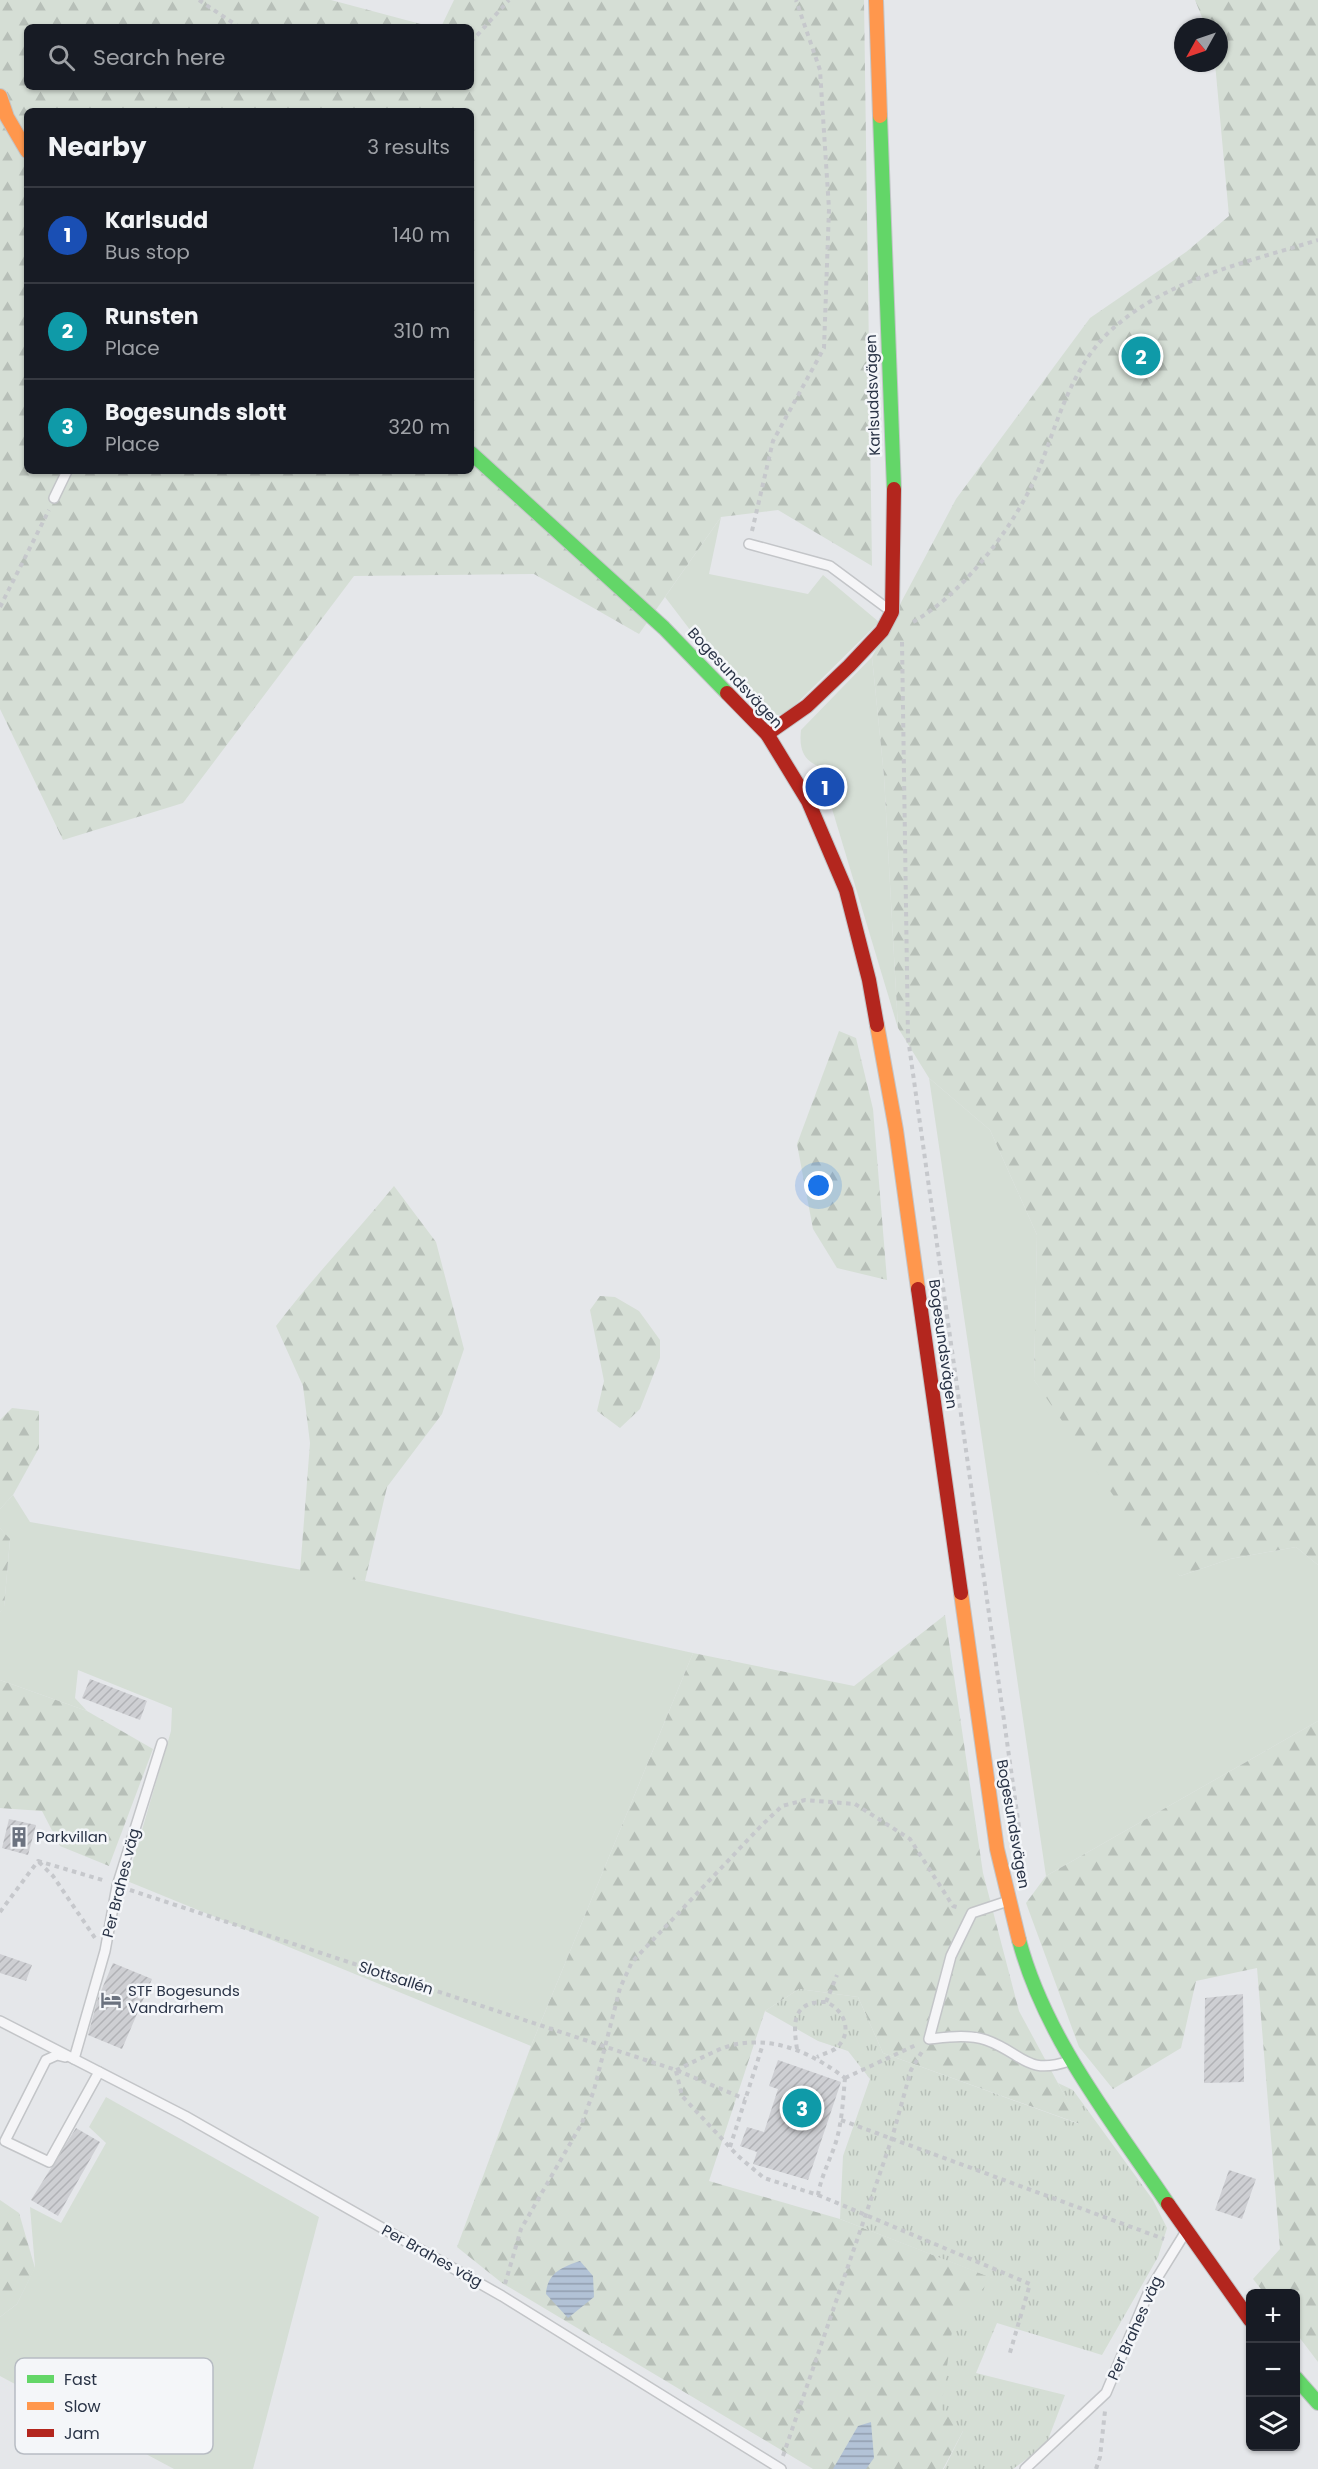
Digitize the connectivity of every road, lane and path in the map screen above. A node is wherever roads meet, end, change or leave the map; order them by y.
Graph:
1 (198, 0) edge
2 (509, 0) edge
3 (796, 0) edge
4 (876, 0) edge
5 (234, 24) edge
6 (474, 39) edge
7 (0, 96) edge
8 (24, 146) edge
9 (1318, 240) edge
10 (474, 456) edge
11 (66, 474) edge
12 (54, 498) joint
13 (749, 544) joint
14 (0, 607) edge
15 (892, 612) junction
16 (908, 625) dead end
17 (901, 638) dead end
18 (767, 734) junction
19 (162, 1743) dead end
20 (1020, 1832) dead end
21 (38, 1862) junction
22 (117, 1886) junction
23 (1010, 1900) junction
24 (0, 1912) edge
25 (972, 1913) junction
26 (105, 1951) junction
27 (837, 1975) dead end
28 (826, 2002) junction
29 (0, 2021) edge
30 (929, 2039) junction
31 (763, 2044) junction
32 (605, 2046) junction
33 (796, 2049) junction
34 (817, 2057) junction
35 (74, 2059) junction
36 (1071, 2060) junction
37 (676, 2070) junction
38 (99, 2072) junction
39 (844, 2078) junction
40 (745, 2099) junction
41 (841, 2120) junction
42 (892, 2138) junction
43 (730, 2147) junction
44 (818, 2195) junction
45 (865, 2214) junction
46 (1186, 2231) junction
47 (1176, 2244) junction
48 (502, 2296) junction
49 (1246, 2313) edge
50 (1009, 2356) dead end
51 (1300, 2383) edge
52 (1106, 2393) junction
53 (1318, 2403) edge
54 (780, 2469) edge
55 (1025, 2469) edge
56 (1096, 2469) edge

1 - 5 path
2 - 6 path
3 - 13 path
4 - 15 street, Karlsuddsvägen
7 - 8 street
9 - 16 path
10 - 18 street, Bogesundsvägen
11 - 12 lane
12 - 14 path
13 - 15 lane
15 - 18 street
17 - 20 path
18 - 23 street, Bogesundsvägen
19 - 22 lane, Per Brahes väg
21 - 22 path, Slottsallén
21 - 24 path
21 - 26 path
22 - 26 lane, Per Brahes väg
22 - 32 path, Slottsallén
23 - 25 lane
23 - 36 street, Bogesundsvägen
25 - 30 lane
25 - 32 path
26 - 35 lane, Per Brahes väg
27 - 28 path
28 - 33 path
28 - 34 path
29 - 35 lane, Per Brahes väg
30 - 36 lane
30 - 39 path
30 - 42 path
31 - 33 path
31 - 37 path
31 - 40 path
32 - 37 path, Slottsallén
32 - 48 path
33 - 34 path
34 - 39 path
35 - 38 lane, Per Brahes väg
35 - 38 lane
36 - 46 street, Bogesundsvägen
37 - 40 path, Slottsallén
37 - 43 path
38 - 48 lane, Per Brahes väg
39 - 41 path
40 - 43 path
41 - 42 path
41 - 44 path
42 - 45 path
42 - 47 path
43 - 44 path
44 - 45 path
45 - 50 path
45 - 54 path
46 - 47 lane, Per Brahes väg
46 - 49 street, Bogesundsvägen
47 - 52 lane, Per Brahes väg
48 - 54 lane, Per Brahes väg
51 - 53 street
52 - 55 lane, Per Brahes väg
52 - 56 path

